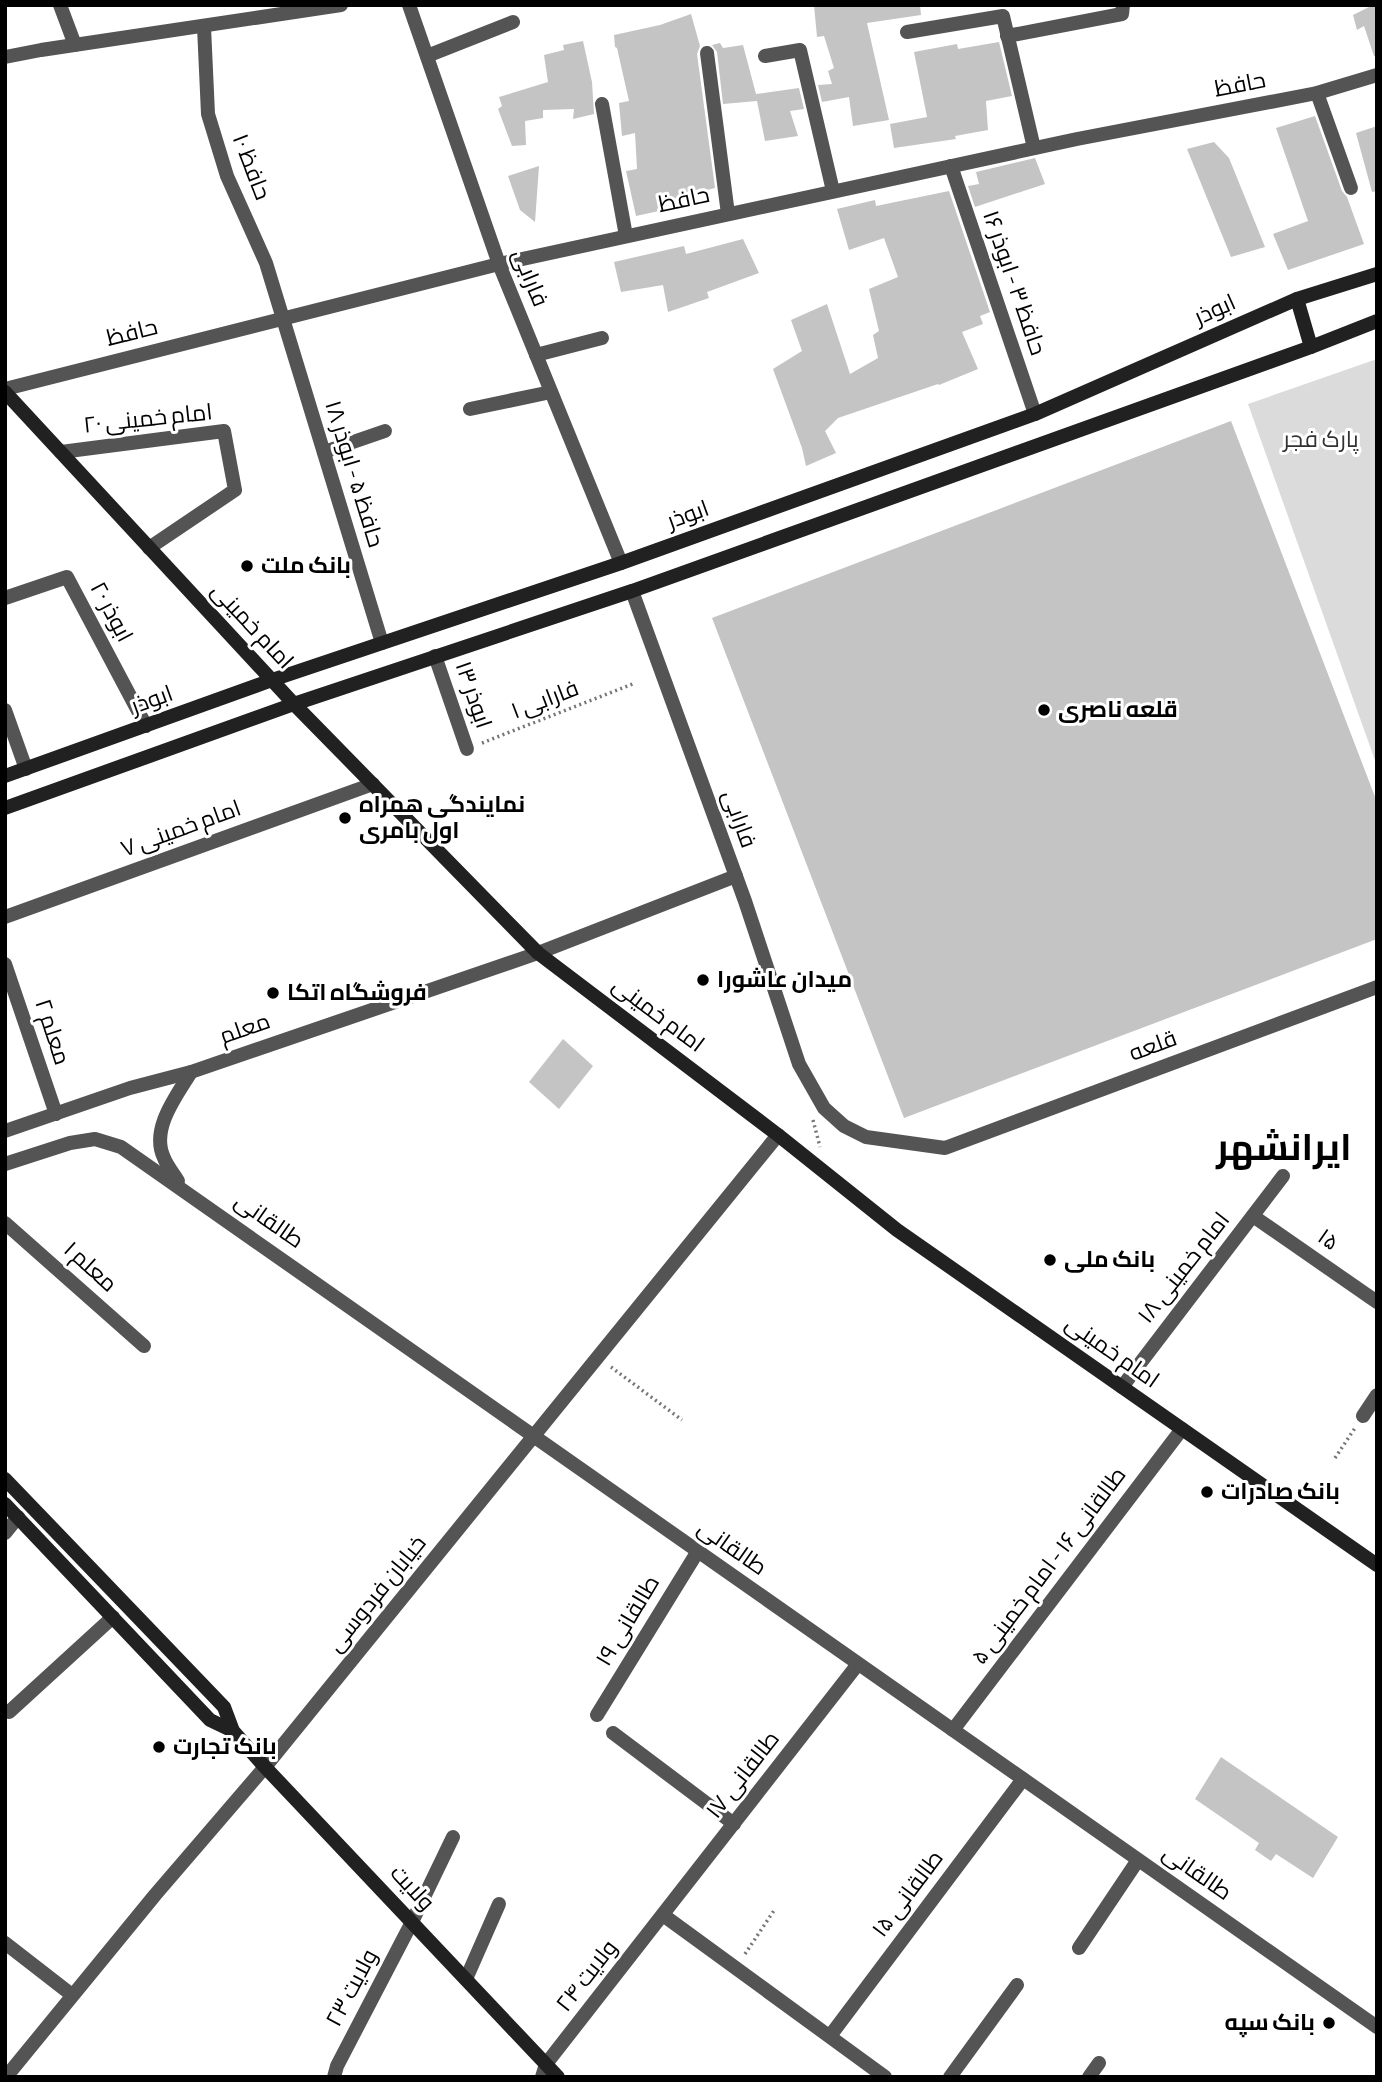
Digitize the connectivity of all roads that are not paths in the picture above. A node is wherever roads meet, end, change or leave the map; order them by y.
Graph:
1 (60, 5) edge
2 (341, 5) edge
3 (409, 5) edge
4 (1123, 5) edge
5 (513, 22) dead end
6 (204, 27) junction
7 (907, 32) dead end
8 (1007, 36) junction
9 (75, 45) junction
10 (707, 54) dead end
11 (427, 56) junction
12 (765, 56) dead end
13 (5, 57) edge
14 (1377, 75) edge
15 (1317, 93) junction
16 (601, 104) dead end
17 (1034, 148) junction
18 (951, 166) junction
19 (1350, 188) dead end
20 (833, 191) junction
21 (728, 214) junction
22 (626, 236) junction
23 (499, 264) junction
24 (1377, 274) edge
25 (1297, 299) junction
26 (282, 319) junction
27 (1377, 321) edge
28 (602, 338) dead end
29 (1311, 347) junction
30 (536, 355) junction
31 (5, 390) edge
32 (551, 392) junction
33 (470, 410) dead end
34 (1035, 414) junction
35 (385, 431) dead end
36 (61, 452) junction
37 (324, 452) junction
38 (149, 548) junction
39 (621, 563) junction
40 (632, 590) junction
41 (5, 598) edge
42 (382, 643) junction
43 (435, 656) junction
44 (272, 680) junction
45 (294, 704) junction
46 (5, 710) edge
47 (146, 726) junction
48 (467, 749) road end
49 (26, 769) junction
50 (5, 776) edge
51 (373, 784) junction
52 (5, 808) edge
53 (736, 876) junction
54 (5, 917) edge
55 (538, 953) junction
56 (5, 964) edge
57 (1377, 987) edge
58 (191, 1072) junction
59 (56, 1114) junction
60 (5, 1131) edge
61 (778, 1135) junction
62 (945, 1148) joint
63 (5, 1164) edge
64 (1283, 1176) dead end
65 (183, 1188) junction
66 (1253, 1216) junction
67 (5, 1223) edge
68 (1377, 1302) edge
69 (144, 1346) dead end
70 (1122, 1387) junction
71 (1377, 1395) edge
72 (1363, 1416) road end
73 (1182, 1429) junction
74 (534, 1437) junction
75 (5, 1479) edge
76 (5, 1504) edge
77 (18, 1517) junction
78 (5, 1533) edge
79 (698, 1551) junction
80 (1377, 1565) edge
81 (113, 1617) junction
82 (858, 1664) junction
83 (9, 1712) dead end
84 (597, 1715) dead end
85 (953, 1730) junction
86 (233, 1731) junction
87 (613, 1733) dead end
88 (265, 1767) junction
89 (1023, 1779) junction
90 (734, 1824) junction
91 (453, 1837) dead end
92 (1138, 1860) junction
93 (499, 1904) dead end
94 (663, 1915) junction
95 (412, 1922) junction
96 (5, 1943) edge
97 (1079, 1948) dead end
98 (466, 1979) junction
99 (1017, 1985) dead end
100 (72, 1995) junction
101 (1377, 2027) edge
102 (830, 2036) junction
103 (1099, 2063) dead end
104 (544, 2071) edge
105 (6, 2077) edge
106 (334, 2077) edge
107 (558, 2077) edge
108 (884, 2077) edge
109 (950, 2077) edge
110 (1090, 2077) edge

1 - 9 street
2 - 6 street
3 - 11 street, فارابی
4 - 8 street
5 - 11 street
6 - 9 street
6 - 26 street, حافظ ۱۰
7 - 8 street
8 - 17 street
9 - 13 street
10 - 21 street
11 - 23 street, فارابی
12 - 20 street
14 - 15 street, حافظ
15 - 17 street, حافظ
15 - 19 street
16 - 22 street
17 - 18 street, حافظ
18 - 20 street, حافظ
18 - 34 street, حافظ ۳ - ابوذر ۱۶
20 - 21 street, حافظ
21 - 22 street, حافظ
22 - 23 street, حافظ
23 - 26 street, حافظ
23 - 30 street, فارابی
24 - 25 main road, ابوذر
25 - 29 main road
25 - 34 main road, ابوذر
26 - 31 street, حافظ
26 - 37 street, حافظ ۵ - ابوذر ۱۸
27 - 29 main road
28 - 30 street
29 - 40 main road
30 - 32 street, فارابی
31 - 36 main road, امام خمینی
32 - 33 street
32 - 39 street, فارابی
34 - 39 main road, ابوذر
35 - 37 street
36 - 38 main road, امام خمینی
36 - 38 street, امام خمینی ۲۰
37 - 42 street, حافظ ۵ - ابوذر ۱۸
38 - 44 main road, امام خمینی
39 - 42 main road, ابوذر
40 - 43 main road
40 - 53 street, فارابی
41 - 47 street, ابوذر ۲۰
42 - 44 main road, ابوذر
43 - 45 main road
43 - 48 street, ابوذر ۱۳
44 - 45 main road, امام خمینی
44 - 47 main road, ابوذر
45 - 51 main road, امام خمینی
45 - 52 main road
46 - 49 street
47 - 49 main road, ابوذر
49 - 50 main road, ابوذر
51 - 54 street, امام خمینی ۷
51 - 55 main road, امام خمینی
53 - 55 street, معلم
53 - 62 street, فارابی
55 - 58 street, معلم
55 - 61 main road, امام خمینی
56 - 59 street, معلم ۲
57 - 62 street, قلعه
58 - 59 street, معلم
58 - 65 street
59 - 60 street, معلم
61 - 70 main road, امام خمینی
61 - 74 street, خیابان فردوسی
63 - 65 street, طالقانی
64 - 66 street, امام خمینی ۱۸
65 - 74 street, طالقانی
66 - 68 street, ۱۵
66 - 70 street, امام خمینی ۱۸
67 - 69 street, معلم ۱
70 - 73 main road, امام خمینی
71 - 72 street
73 - 80 main road, امام خمینی
73 - 85 street, طالقانی ۱۶ - امام خمینی ۵
74 - 79 street, طالقانی
74 - 88 street, خیابان فردوسی
75 - 86 main road, ولایت
76 - 77 main road, ولایت
77 - 78 street
77 - 81 main road, ولایت
79 - 82 street, طالقانی
79 - 84 street, طالقانی ۱۹
81 - 83 street
81 - 86 main road, ولایت
82 - 85 street, طالقانی
82 - 90 street, طالقانی ۱۷
85 - 89 street, طالقانی
86 - 88 main road, ولایت
87 - 90 street
88 - 95 main road, ولایت
88 - 100 street, خیابان فردوسی
89 - 92 street, طالقانی
89 - 102 street, طالقانی ۱۵
90 - 94 street, طالقانی ۱۷
91 - 95 street, ولایت ۲۳
92 - 97 street
92 - 101 street, طالقانی
93 - 98 street
94 - 102 street
94 - 104 street, ولایت ۲۴
95 - 98 main road, ولایت
95 - 106 street, ولایت ۲۳
96 - 100 street
98 - 104 main road, ولایت
99 - 109 street
100 - 105 street, خیابان فردوسی
102 - 108 street
103 - 110 street
104 - 107 main road, ولایت

